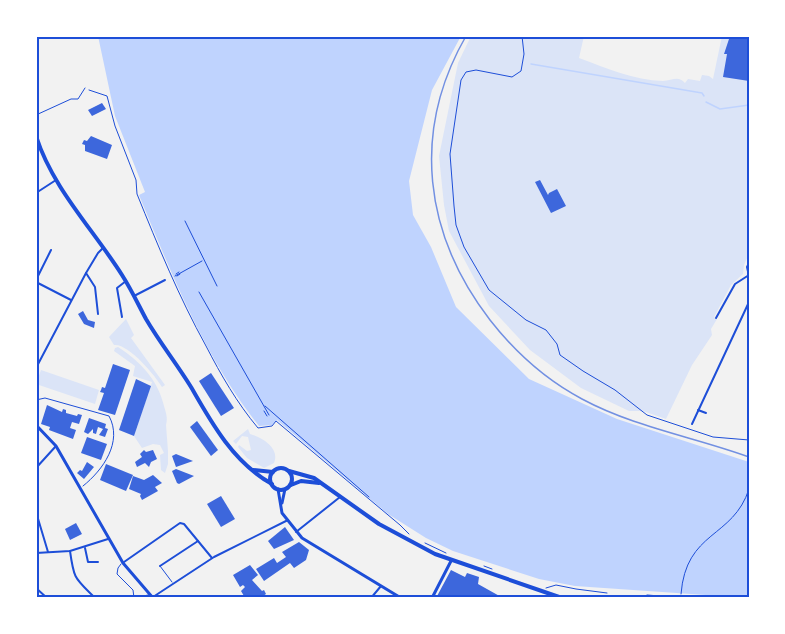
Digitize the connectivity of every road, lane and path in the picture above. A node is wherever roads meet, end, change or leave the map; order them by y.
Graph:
1 (522, 36) edge
2 (85, 88) joint
3 (36, 115) edge
4 (36, 136) edge
5 (36, 143) edge
6 (40, 148) junction
7 (56, 180) junction
8 (36, 193) edge
9 (185, 221) dead end
10 (103, 248) junction
11 (51, 250) dead end
12 (204, 260) junction
13 (749, 263) edge
14 (183, 268) dead end
15 (184, 271) junction
16 (86, 273) junction
17 (179, 273) dead end
18 (749, 276) edge
19 (165, 280) dead end
20 (36, 281) edge
21 (126, 281) junction
22 (217, 286) dead end
23 (199, 292) dead end
24 (134, 296) junction
25 (71, 301) junction
26 (749, 302) edge
27 (98, 314) dead end
28 (122, 317) dead end
29 (716, 318) dead end
30 (36, 368) edge
31 (36, 400) edge
32 (265, 406) dead end
33 (698, 410) junction
34 (264, 411) dead end
35 (706, 413) dead end
36 (692, 424) dead end
37 (36, 425) edge
38 (749, 440) edge
39 (56, 446) junction
40 (36, 468) edge
41 (250, 469) junction
42 (289, 471) junction
43 (273, 472) junction
44 (320, 483) junction
45 (272, 484) junction
46 (290, 485) junction
47 (80, 488) junction
48 (278, 489) junction
49 (285, 489) junction
50 (749, 489) edge
51 (340, 497) junction
52 (369, 497) dead end
53 (280, 507) junction
54 (36, 512) edge
55 (288, 520) junction
56 (296, 532) junction
57 (412, 537) dead end
58 (108, 539) junction
59 (198, 541) junction
60 (422, 542) dead end
61 (85, 547) junction
62 (70, 551) junction
63 (48, 552) junction
64 (36, 553) edge
65 (453, 555) dead end
66 (213, 558) junction
67 (451, 561) junction
68 (98, 562) dead end
69 (123, 562) junction
70 (481, 565) dead end
71 (160, 566) joint
72 (495, 570) dead end
73 (173, 584) junction
74 (381, 586) junction
75 (542, 587) dead end
76 (36, 588) edge
77 (573, 589) dead end
78 (681, 594) dead end
79 (152, 596) edge
80 (47, 598) edge
81 (95, 598) edge
82 (134, 598) edge
83 (370, 598) edge
84 (401, 598) edge
85 (432, 598) edge
86 (562, 598) edge
87 (606, 598) edge
88 (641, 598) edge

1 - 38 path
2 - 3 lane
2 - 57 path
4 - 6 highway
5 - 6 highway
6 - 7 highway
7 - 8 street
7 - 10 highway
9 - 12 path
10 - 16 street
10 - 21 highway
11 - 20 street
12 - 15 path
12 - 22 path
13 - 18 street
14 - 15 path
15 - 17 path
16 - 25 street
16 - 27 street
18 - 29 street
19 - 24 street
20 - 25 street
21 - 24 highway
21 - 28 street
23 - 34 path
24 - 41 highway
25 - 30 street
26 - 33 street
31 - 47 lane
32 - 52 path
33 - 35 street
33 - 36 street
37 - 39 main road
39 - 40 street
39 - 47 main road
41 - 43 highway
41 - 45 highway
42 - 43 highway
42 - 44 highway
42 - 46 highway
43 - 45 highway
44 - 46 highway
44 - 51 highway
45 - 48 highway
46 - 49 highway
47 - 58 main road
48 - 49 highway
48 - 53 main road
49 - 53 main road
50 - 78 path
51 - 56 street
51 - 67 highway
53 - 55 main road
54 - 63 street
55 - 56 main road
55 - 66 street
56 - 74 main road
58 - 61 street
58 - 69 main road
59 - 66 street
59 - 69 street
59 - 71 street
60 - 65 path
61 - 62 street
61 - 68 street
62 - 63 street
62 - 81 street
63 - 64 street
66 - 73 street
67 - 85 main road
67 - 86 highway
69 - 79 main road
69 - 82 lane
70 - 72 path
71 - 73 lane
73 - 79 street
74 - 83 street
74 - 84 main road
75 - 77 path
76 - 80 street
79 - 82 lane
87 - 88 highway

